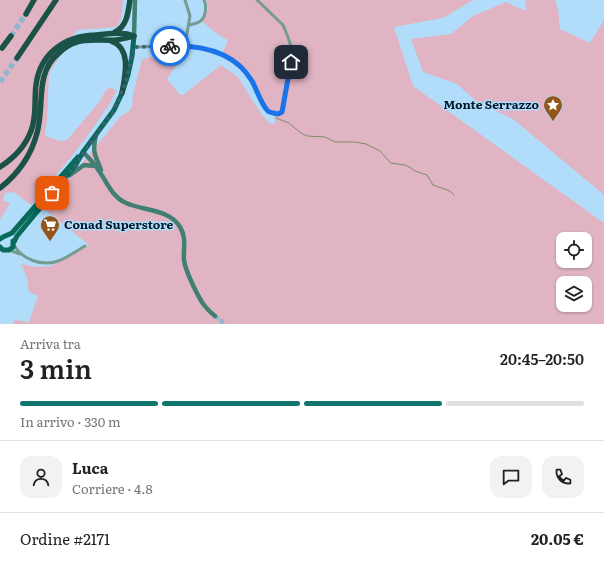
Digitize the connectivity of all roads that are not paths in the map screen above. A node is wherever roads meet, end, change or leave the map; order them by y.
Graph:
1 (34, 0) edge
2 (56, 0) edge
3 (130, 0) edge
4 (135, 0) edge
5 (185, 0) edge
6 (204, 0) edge
7 (258, 0) edge
8 (26, 14) tunnel mouth
9 (189, 25) junction
10 (11, 36) tunnel mouth
11 (134, 36) junction
12 (109, 37) junction
13 (185, 45) junction
14 (134, 47) junction
15 (2, 48) dead end
16 (17, 58) tunnel mouth
17 (122, 93) junction
18 (38, 100) junction
19 (96, 135) junction
20 (84, 152) junction
21 (96, 159) junction
22 (95, 166) junction
23 (0, 167) edge
24 (105, 179) junction
25 (61, 183) junction
26 (0, 188) edge
27 (2, 237) edge
28 (14, 244) junction
29 (85, 246) dead end
30 (0, 248) edge
31 (7, 251) junction
32 (20, 254) junction
33 (1, 255) edge
34 (215, 316) tunnel mouth

1 - 8 highway
2 - 16 highway
3 - 12 highway
4 - 11 main road
5 - 9 street
6 - 9 street
7 - 13 street
9 - 13 street
10 - 15 highway
11 - 12 highway
11 - 14 main road
12 - 17 highway
12 - 18 highway
13 - 14 street
14 - 17 main road
17 - 19 main road
18 - 23 highway
18 - 26 highway
19 - 20 main road
19 - 21 main road
20 - 21 main road
20 - 22 main road
20 - 25 main road
20 - 27 main road
21 - 24 main road
22 - 24 main road
22 - 25 main road
24 - 34 main road
25 - 28 main road
27 - 28 main road
28 - 31 main road
28 - 32 street
29 - 32 street
30 - 31 main road
31 - 32 street
31 - 33 main road

